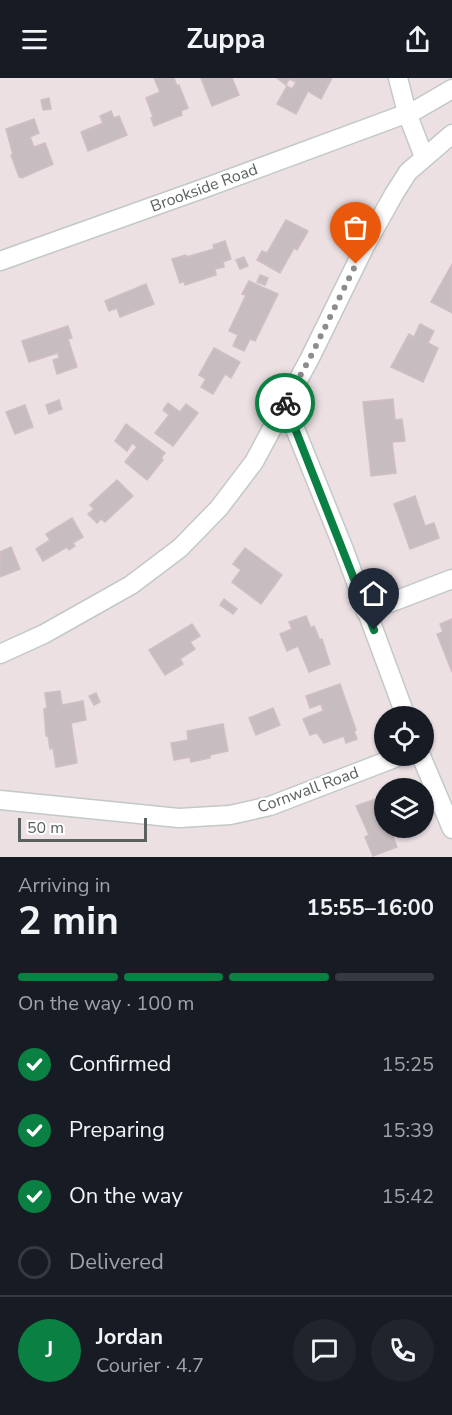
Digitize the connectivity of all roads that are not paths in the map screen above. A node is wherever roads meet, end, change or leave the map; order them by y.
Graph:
1 (398, 78) edge
2 (452, 89) edge
3 (407, 113) junction
4 (452, 134) edge
5 (424, 156) junction
6 (0, 261) edge
7 (285, 404) junction
8 (452, 579) edge
9 (366, 612) junction
10 (0, 654) edge
11 (402, 706) edge
12 (374, 766) edge
13 (425, 766) edge
14 (0, 800) edge
15 (452, 830) edge

1 - 3 street
2 - 3 street, Brookside Road
3 - 5 street
3 - 6 street, Brookside Road
4 - 5 street
5 - 7 street
7 - 9 street
7 - 10 street
8 - 9 street
9 - 11 street
12 - 14 street, Cornwall Road
13 - 15 street

